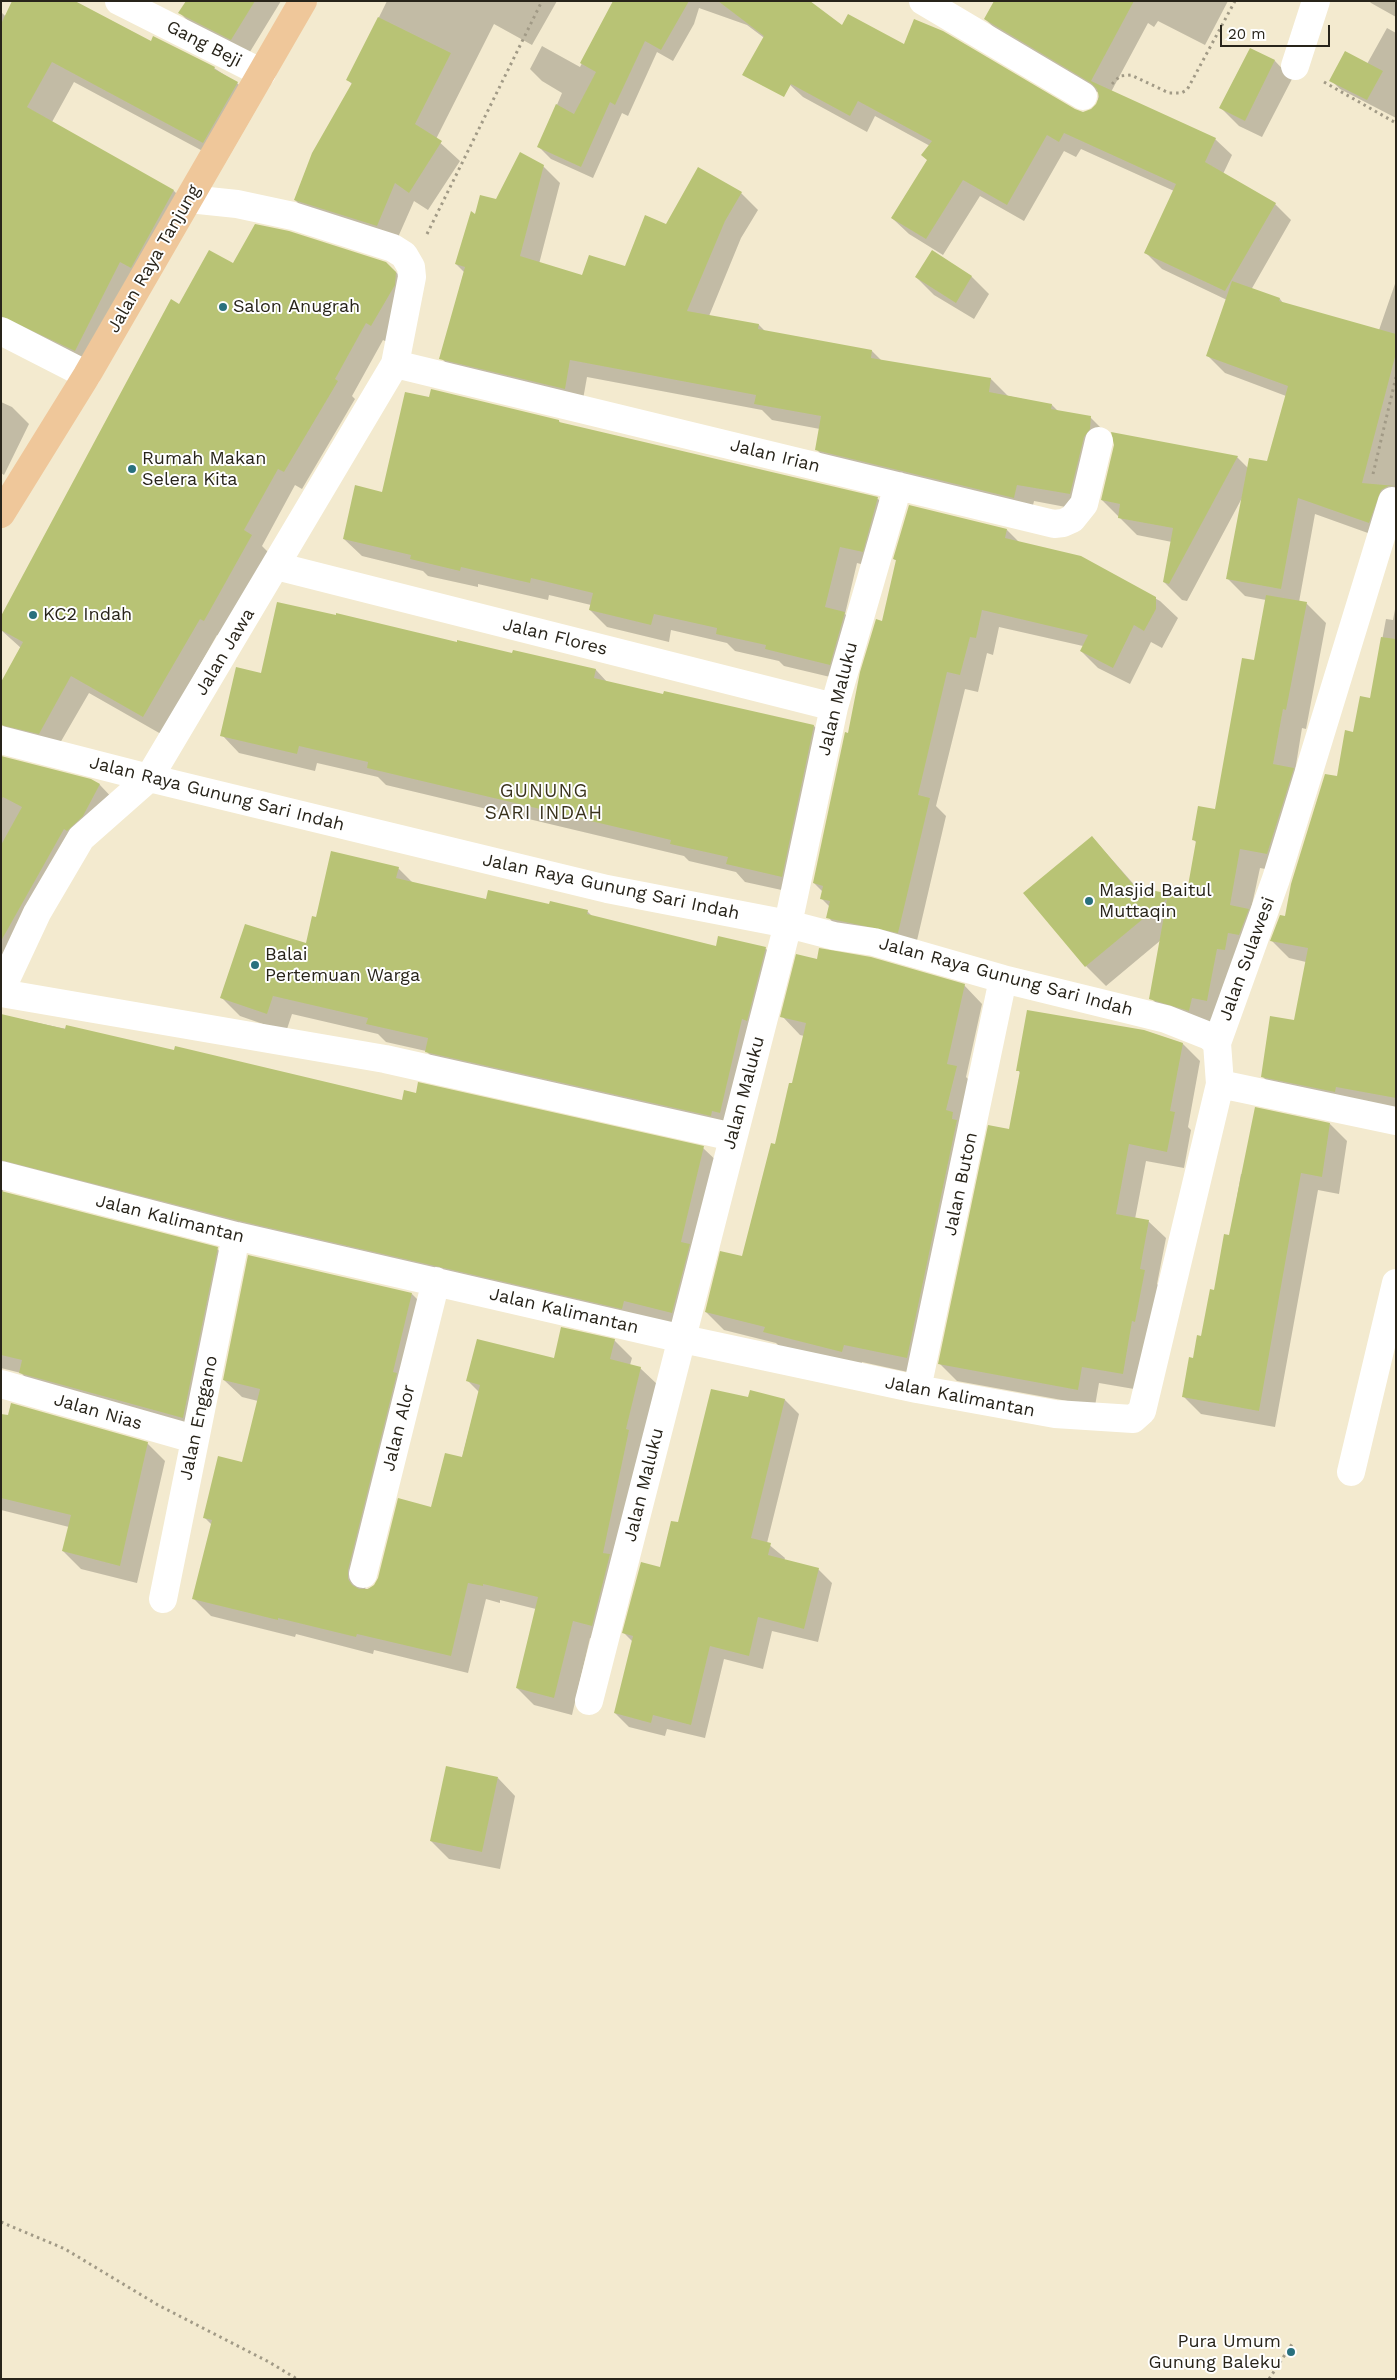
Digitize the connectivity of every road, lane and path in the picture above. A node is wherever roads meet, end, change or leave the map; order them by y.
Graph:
1 (119, 1) edge
2 (303, 1) edge
3 (542, 1) edge
4 (923, 1) edge
5 (1235, 1) edge
6 (1316, 1) edge
7 (1295, 66) joint
8 (262, 73) junction
9 (1083, 96) joint
10 (1396, 123) edge
11 (189, 199) junction
12 (409, 279) junction
13 (1, 331) edge
14 (395, 364) junction
15 (87, 375) junction
16 (1396, 378) edge
17 (1099, 441) dead end
18 (898, 486) junction
19 (1392, 501) joint
20 (1, 514) edge
21 (276, 566) junction
22 (834, 707) junction
23 (1, 740) edge
24 (149, 778) junction
25 (788, 924) junction
26 (1003, 979) junction
27 (1, 991) edge
28 (1217, 1043) junction
29 (1220, 1084) junction
30 (1396, 1122) edge
31 (733, 1137) junction
32 (1, 1175) edge
33 (236, 1236) junction
34 (436, 1281) junction
35 (1396, 1283) edge
36 (683, 1339) junction
37 (1, 1384) edge
38 (917, 1389) junction
39 (1133, 1419) joint
40 (194, 1439) junction
41 (1351, 1472) dead end
42 (363, 1574) dead end
43 (163, 1599) dead end
44 (589, 1701) dead end
45 (1, 2222) edge
46 (1292, 2344) dead end
47 (296, 2379) edge
48 (1269, 2379) edge

1 - 8 street, Gang Beji
2 - 8 main road, Jalan Raya Tanjung
3 - 12 path
4 - 9 street
5 - 9 path
6 - 7 street
7 - 10 path
8 - 11 main road, Jalan Raya Tanjung
11 - 12 street
11 - 15 main road, Jalan Raya Tanjung
12 - 14 street, Jalan Jawa
13 - 15 street
14 - 18 street, Jalan Irian
14 - 21 street, Jalan Jawa
15 - 20 main road, Jalan Raya Tanjung
16 - 19 path
17 - 18 street, Jalan Irian
18 - 22 street, Jalan Maluku
19 - 28 street, Jalan Sulawesi
21 - 22 street, Jalan Flores
21 - 24 street, Jalan Jawa
22 - 25 street, Jalan Maluku
23 - 24 street, Jalan Raya Gunung Sari Indah
24 - 25 street, Jalan Raya Gunung Sari Indah
24 - 27 street, Jalan Jawa
25 - 26 street, Jalan Raya Gunung Sari Indah
25 - 31 street, Jalan Maluku
26 - 28 street, Jalan Raya Gunung Sari Indah
26 - 38 street, Jalan Buton
27 - 31 street
28 - 29 street, Jalan Sulawesi
29 - 30 street
29 - 39 street, Jalan Sulawesi
31 - 36 street, Jalan Maluku
32 - 33 street, Jalan Kalimantan
33 - 34 street, Jalan Kalimantan
33 - 40 street, Jalan Enggano
34 - 36 street, Jalan Kalimantan
34 - 42 street, Jalan Alor
35 - 41 street
36 - 38 street, Jalan Kalimantan
36 - 44 street, Jalan Maluku
37 - 40 street, Jalan Nias
38 - 39 street, Jalan Kalimantan
40 - 43 street, Jalan Enggano
45 - 47 path
46 - 48 path

